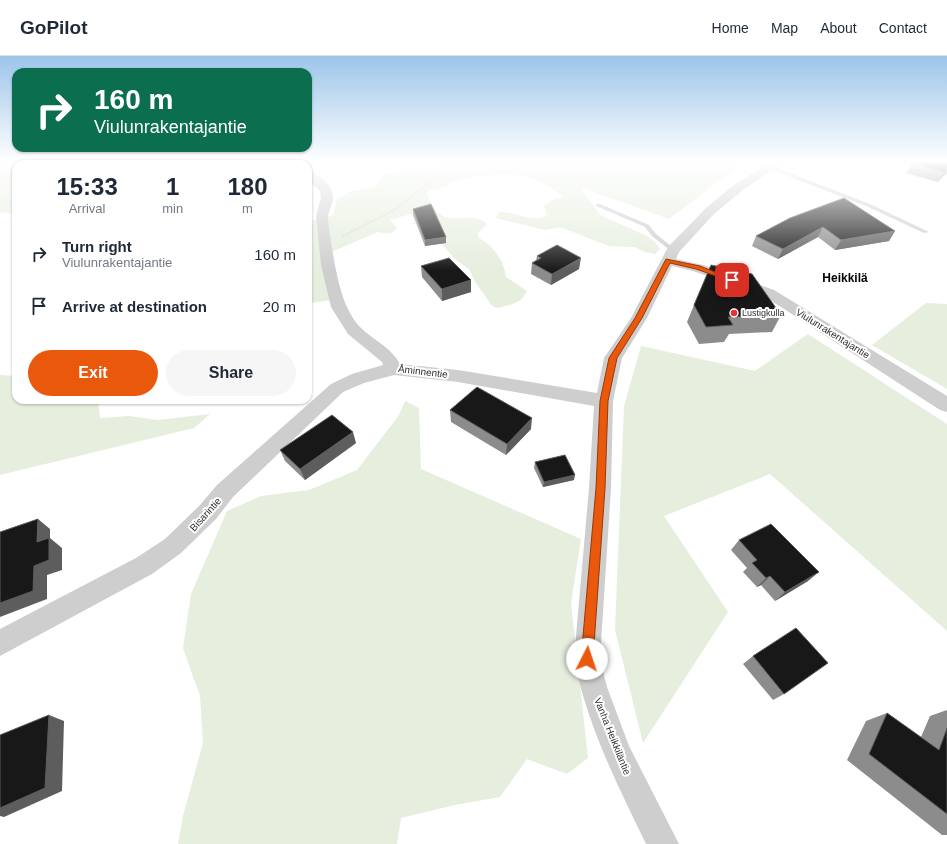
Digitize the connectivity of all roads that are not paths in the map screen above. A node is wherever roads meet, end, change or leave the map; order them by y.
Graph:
1 (327, 198) edge
2 (726, 198) edge
3 (851, 198) edge
4 (598, 205) dead end
5 (926, 232) dead end
6 (671, 256) junction
7 (394, 369) junction
8 (604, 401) junction
9 (947, 405) edge
10 (0, 643) edge
11 (663, 844) edge

1 - 7 street, Åminnentie
2 - 6 street, Vanha Heikkiläntie
3 - 5 lane
4 - 6 lane
6 - 8 street, Vanha Heikkiläntie
6 - 9 street, Viulunrakentajantie
7 - 8 street, Åminnentie
7 - 10 street, Bisarintie
8 - 11 street, Vanha Heikkiläntie

